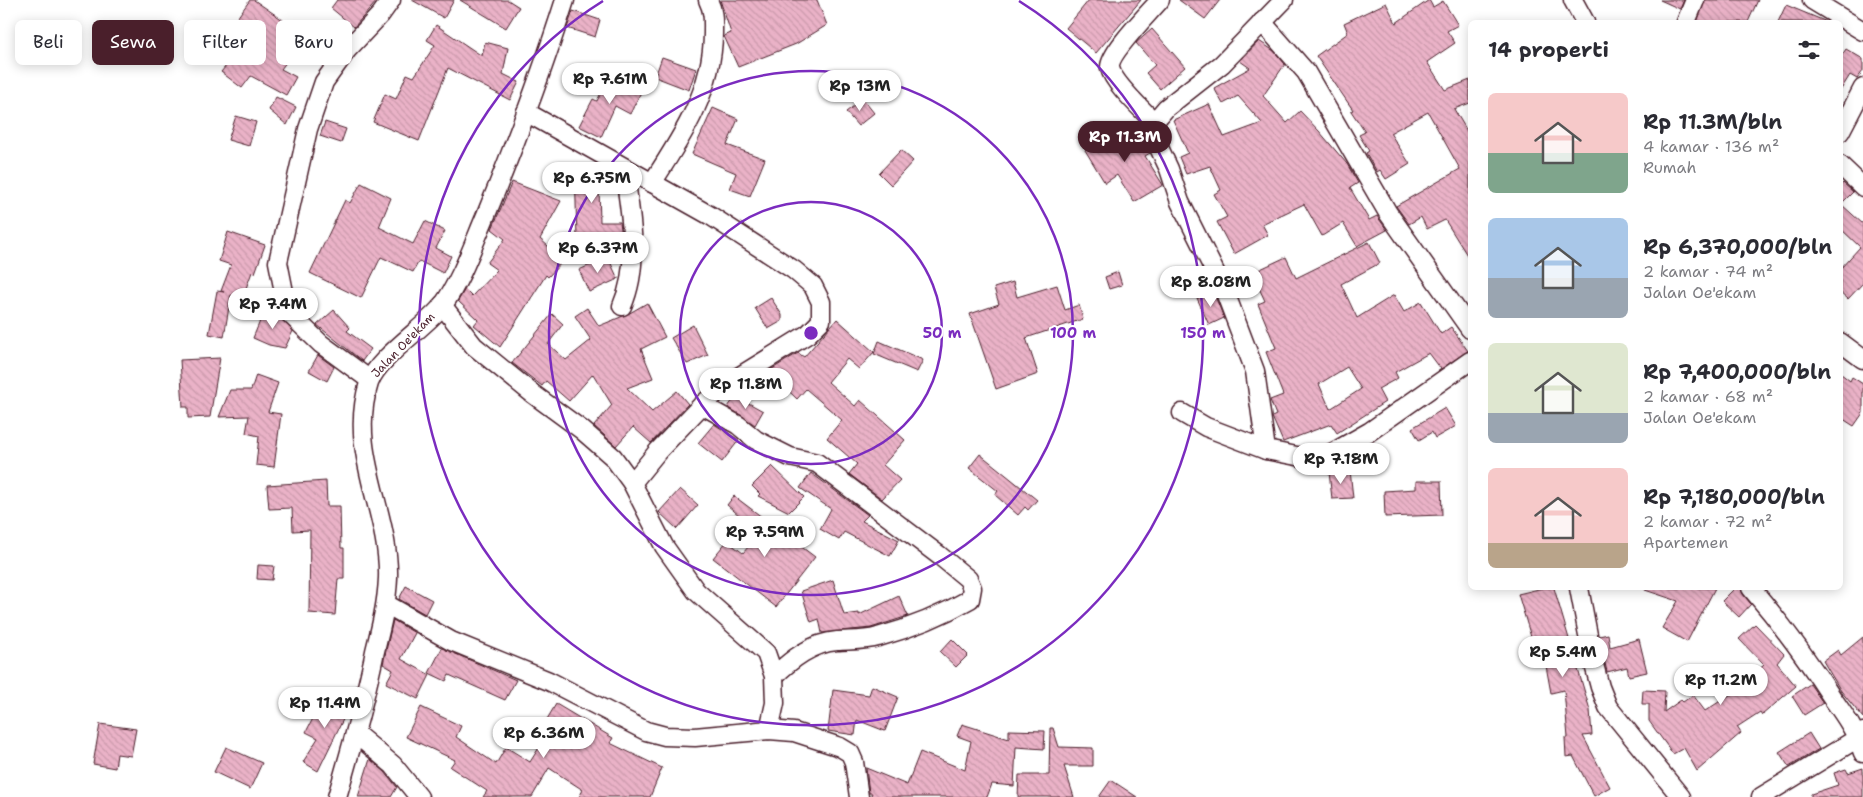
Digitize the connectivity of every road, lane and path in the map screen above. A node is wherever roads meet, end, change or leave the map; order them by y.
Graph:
1 (391, 0) edge
2 (708, 0) edge
3 (1160, 0) edge
4 (1284, 0) edge
5 (1695, 0) edge
6 (1812, 0) edge
7 (563, 1) edge
8 (1687, 20) edge
9 (1262, 22) junction
10 (1863, 31) edge
11 (1863, 88) edge
12 (526, 112) junction
13 (1154, 122) junction
14 (1843, 126) edge
15 (624, 168) junction
16 (1843, 169) edge
17 (652, 183) junction
18 (1863, 187) edge
19 (442, 305) junction
20 (622, 306) dead end
21 (1468, 326) edge
22 (1843, 344) edge
23 (1863, 359) edge
24 (1468, 362) edge
25 (370, 380) junction
26 (702, 405) junction
27 (1182, 412) dead end
28 (1266, 450) junction
29 (632, 482) junction
30 (1579, 590) edge
31 (1753, 590) edge
32 (386, 604) junction
33 (774, 676) junction
34 (769, 730) junction
35 (356, 734) junction
36 (1861, 741) edge
37 (337, 797) edge
38 (419, 797) edge
39 (859, 797) edge
40 (1681, 797) edge
41 (1761, 797) edge

1 - 25 street
2 - 17 street
3 - 13 street
4 - 9 street
5 - 8 street
6 - 10 street
7 - 12 street, Jalan Oe'ekam
9 - 13 street
9 - 21 street
11 - 14 street
12 - 15 street
12 - 19 street, Jalan Oe'ekam
13 - 28 street
15 - 17 street
15 - 20 street
16 - 18 street
17 - 26 street
19 - 25 street, Jalan Oe'ekam
19 - 29 street
22 - 23 street
24 - 28 street
25 - 32 street, Jalan Oe'ekam
26 - 29 street
26 - 33 street
27 - 28 street
29 - 33 street
30 - 40 street
31 - 36 street
32 - 34 street
32 - 35 street, Jalan Oe'ekam
33 - 34 street
34 - 39 street
35 - 37 street, Jalan Oe'ekam
35 - 38 street
36 - 41 street

